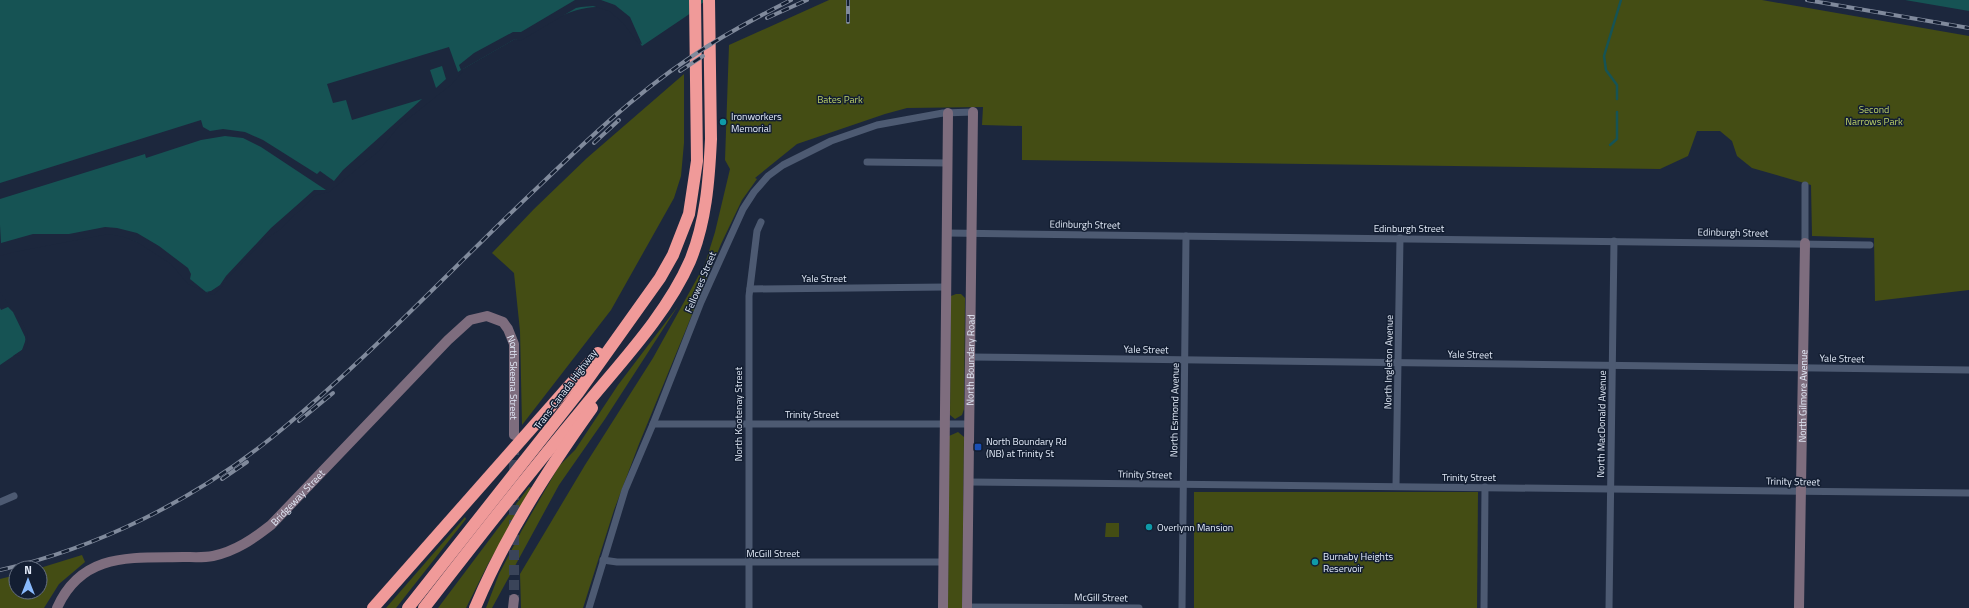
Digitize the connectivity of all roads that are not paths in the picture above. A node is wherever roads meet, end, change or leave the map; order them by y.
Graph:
1 (694, 0) edge
2 (709, 0) edge
3 (973, 112) joint
4 (948, 113) junction
5 (867, 162) dead end
6 (948, 163) junction
7 (1805, 185) dead end
8 (761, 222) dead end
9 (947, 233) junction
10 (972, 233) junction
11 (1186, 236) junction
12 (1400, 238) junction
13 (1614, 241) junction
14 (1804, 243) junction
15 (1870, 245) dead end
16 (946, 288) junction
17 (750, 289) junction
18 (633, 315) junction
19 (503, 322) joint
20 (650, 326) junction
21 (971, 357) junction
22 (1185, 359) junction
23 (1398, 363) junction
24 (1612, 365) junction
25 (1803, 367) junction
26 (1969, 370) edge
27 (653, 424) junction
28 (945, 424) junction
29 (970, 424) junction
30 (748, 425) junction
31 (514, 435) tunnel mouth
32 (969, 482) junction
33 (1183, 484) junction
34 (1396, 486) junction
35 (1485, 487) junction
36 (1610, 489) junction
37 (1801, 491) junction
38 (1969, 492) edge
39 (14, 496) dead end
40 (0, 502) edge
41 (603, 560) junction
42 (943, 562) junction
43 (749, 563) junction
44 (967, 607) edge
45 (57, 608) edge
46 (373, 608) edge
47 (408, 608) edge
48 (424, 608) edge
49 (475, 608) edge
50 (589, 608) edge
51 (749, 608) edge
52 (943, 608) edge
53 (1139, 608) edge
54 (1182, 608) edge
55 (1484, 608) edge
56 (1609, 608) edge
57 (1799, 608) edge

1 - 18 highway, Trans-Canada Highway
2 - 20 highway
3 - 4 street, Fellowes Street
3 - 10 street, North Boundary Road
4 - 6 street
4 - 27 street, Fellowes Street
5 - 6 street
6 - 9 street
7 - 14 street, North Gilmore Avenue
8 - 17 street, North Kootenay Street
9 - 10 street, Edinburgh Street
9 - 16 street
10 - 11 street, Edinburgh Street
10 - 21 street, North Boundary Road
11 - 12 street, Edinburgh Street
11 - 22 street, North Esmond Avenue
12 - 13 street, Edinburgh Street
12 - 23 street, North Ingleton Avenue
13 - 14 street, Edinburgh Street
13 - 24 street, North MacDonald Avenue
14 - 15 street, Edinburgh Street
14 - 25 street, North Gilmore Avenue
16 - 17 street, Yale Street
16 - 28 street
17 - 30 street, North Kootenay Street
18 - 46 highway
18 - 47 highway, Trans-Canada Highway
19 - 31 street, North Skeena Street
19 - 45 street, Bridgeway Street
20 - 48 highway
20 - 49 highway
21 - 22 street, Yale Street
21 - 29 street, North Boundary Road
22 - 23 street, Yale Street
22 - 33 street, North Esmond Avenue
23 - 24 street, Yale Street
23 - 34 street, North Ingleton Avenue
24 - 25 street, Yale Street
24 - 36 street, North MacDonald Avenue
25 - 26 street, Yale Street
25 - 37 street, North Gilmore Avenue
27 - 30 street, Trinity Street
27 - 41 street, Fellowes Street
28 - 29 street, Trinity Street
28 - 30 street, Trinity Street
28 - 42 street
29 - 32 street, North Boundary Road
30 - 43 street, North Kootenay Street
32 - 33 street, Trinity Street
32 - 44 street, North Boundary Road
33 - 34 street, Trinity Street
33 - 54 street, North Esmond Avenue
34 - 35 street, Trinity Street
35 - 36 street, Trinity Street
35 - 55 street
36 - 37 street, Trinity Street
36 - 56 street, North MacDonald Avenue
37 - 38 street, Trinity Street
37 - 57 street, North Gilmore Avenue
39 - 40 street
41 - 43 street, McGill Street
41 - 50 street, Fellowes Street
42 - 43 street, McGill Street
42 - 52 street
43 - 51 street, North Kootenay Street
44 - 53 street, McGill Street

